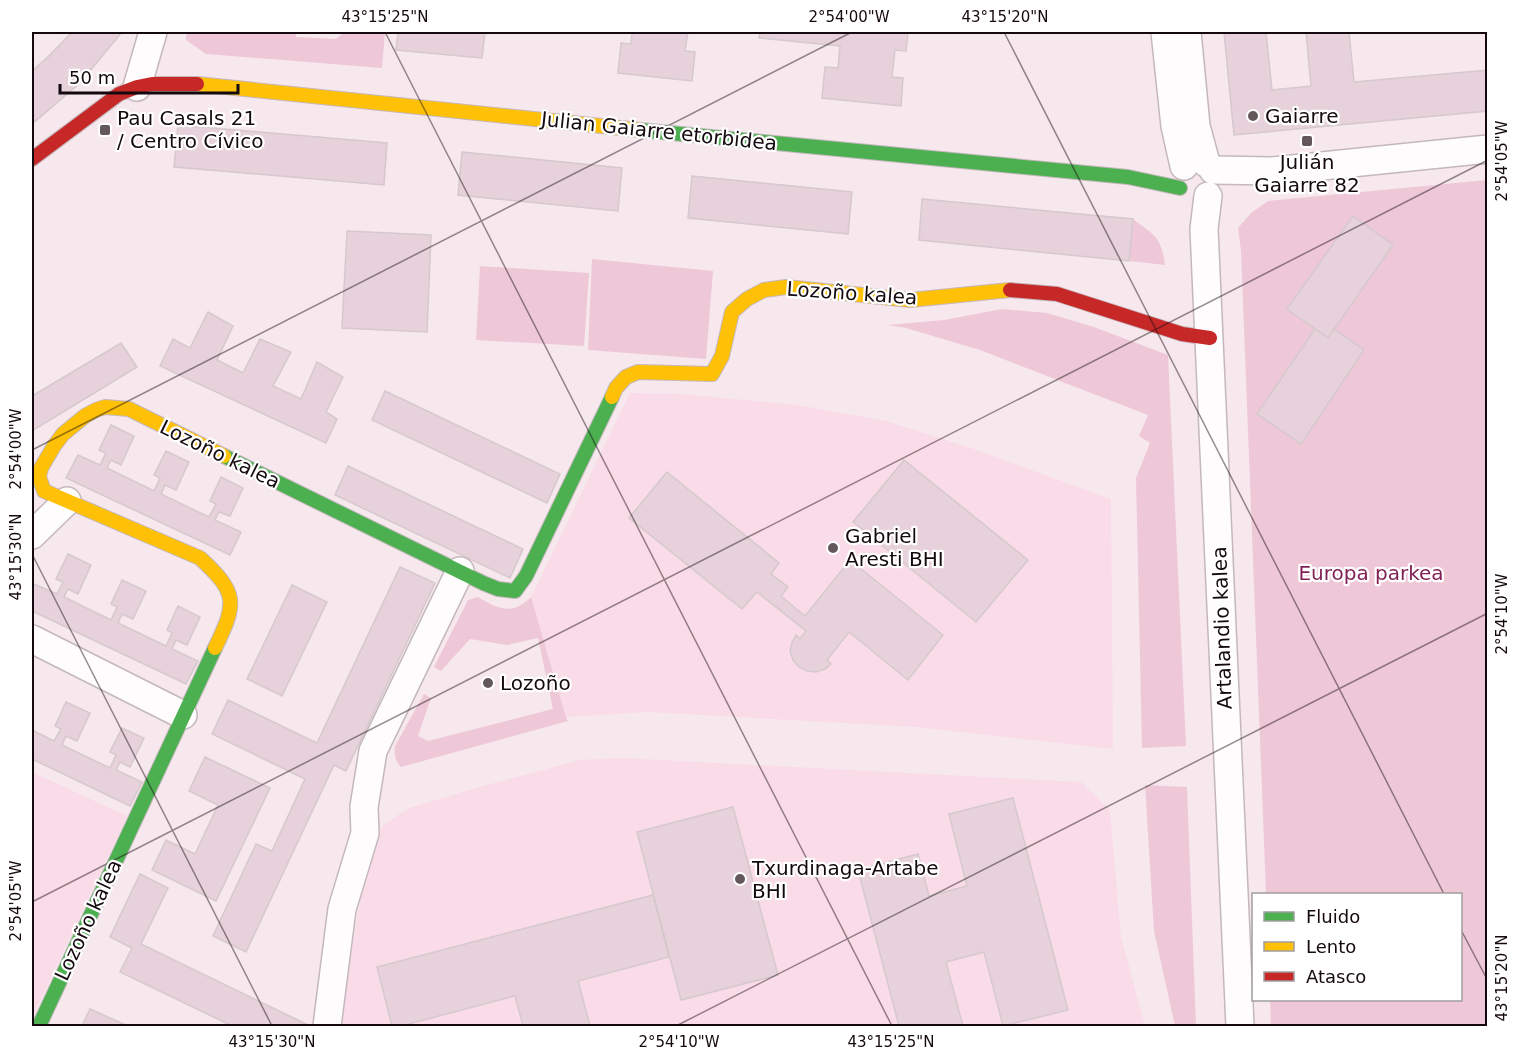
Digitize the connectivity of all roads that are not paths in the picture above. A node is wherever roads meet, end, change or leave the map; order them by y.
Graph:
1 (153, 32) edge
2 (1165, 32) edge
3 (1187, 32) edge
4 (137, 87) junction
5 (1488, 149) edge
6 (32, 159) edge
7 (1196, 180) junction
8 (1210, 338) junction
9 (67, 501) junction
10 (32, 535) edge
11 (460, 571) junction
12 (32, 639) edge
13 (183, 715) junction
14 (39, 1026) edge
15 (327, 1026) edge
16 (1240, 1026) edge

1 - 4 street
2 - 7 street, Artalandio kalea
3 - 7 street, Artalandio kalea
4 - 6 street
4 - 7 street, Julian Gaiarre etorbidea
5 - 7 street, Julian Gaiarre etorbidea
7 - 8 street, Artalandio kalea
8 - 11 street, Lozoño kalea
8 - 16 street, Artalandio kalea
9 - 10 street
9 - 11 street, Lozoño kalea
9 - 13 street, Lozoño kalea
11 - 15 street
12 - 13 street
13 - 14 street, Lozoño kalea

